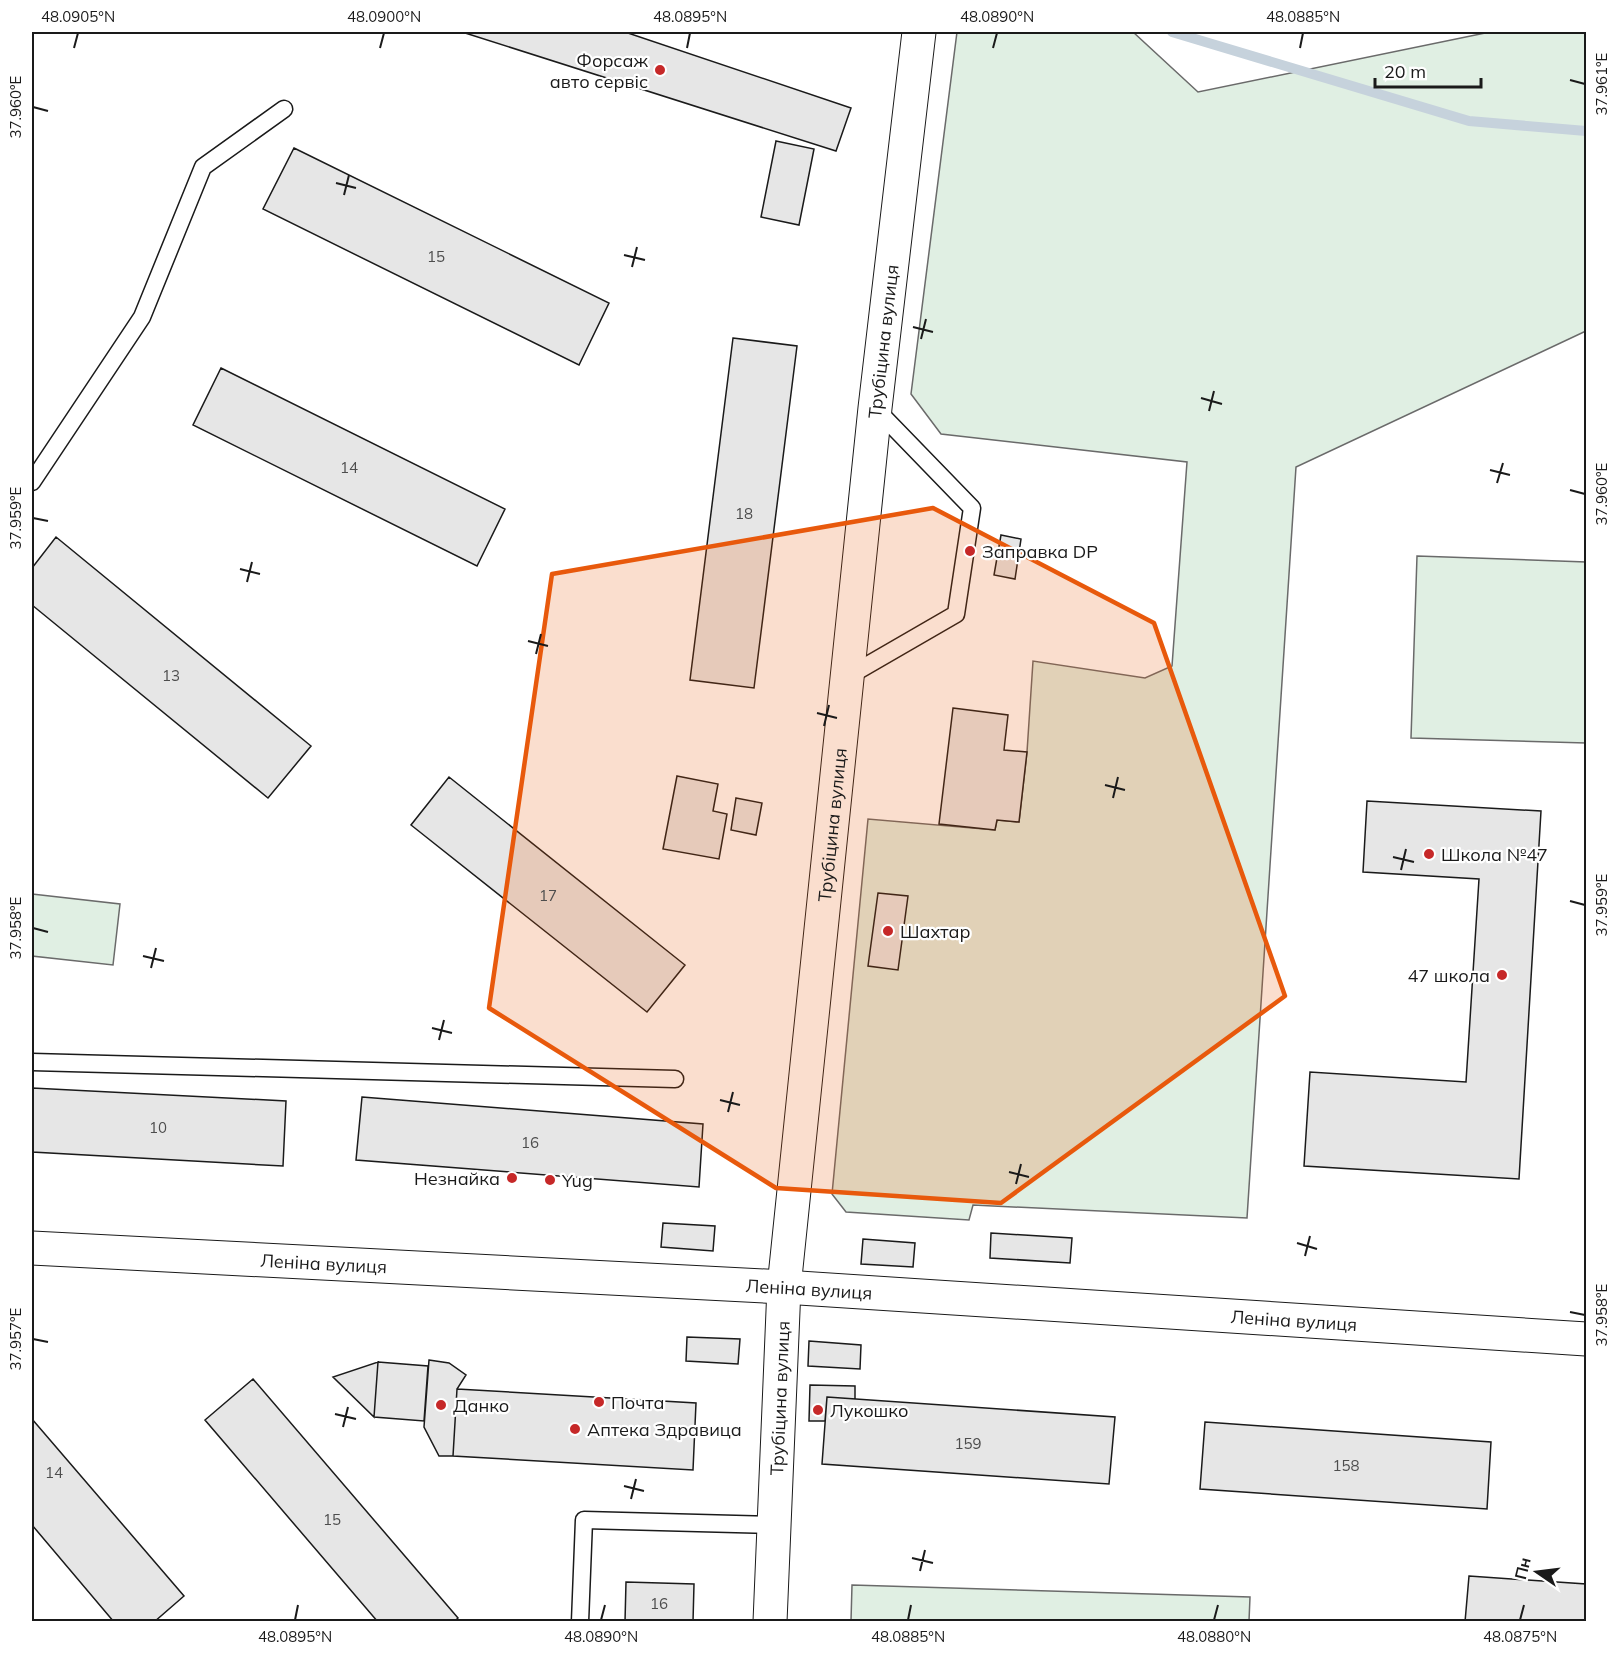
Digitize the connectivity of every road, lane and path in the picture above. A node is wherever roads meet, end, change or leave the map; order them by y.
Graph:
1 (919, 32) edge
2 (284, 110) dead end
3 (875, 408) junction
4 (32, 482) edge
5 (847, 677) junction
6 (32, 1062) edge
7 (675, 1079) dead end
8 (32, 1248) edge
9 (784, 1287) junction
10 (1587, 1339) edge
11 (774, 1525) junction
12 (580, 1622) edge
13 (770, 1622) edge

1 - 3 street, Трубіцина вулиця
2 - 4 lane
3 - 5 street, Трубіцина вулиця
3 - 5 lane
5 - 9 street, Трубіцина вулиця
6 - 7 lane
8 - 9 street, Леніна вулиця
9 - 10 street, Леніна вулиця
9 - 11 street, Трубіцина вулиця
11 - 12 lane
11 - 13 street, Трубіцина вулиця

